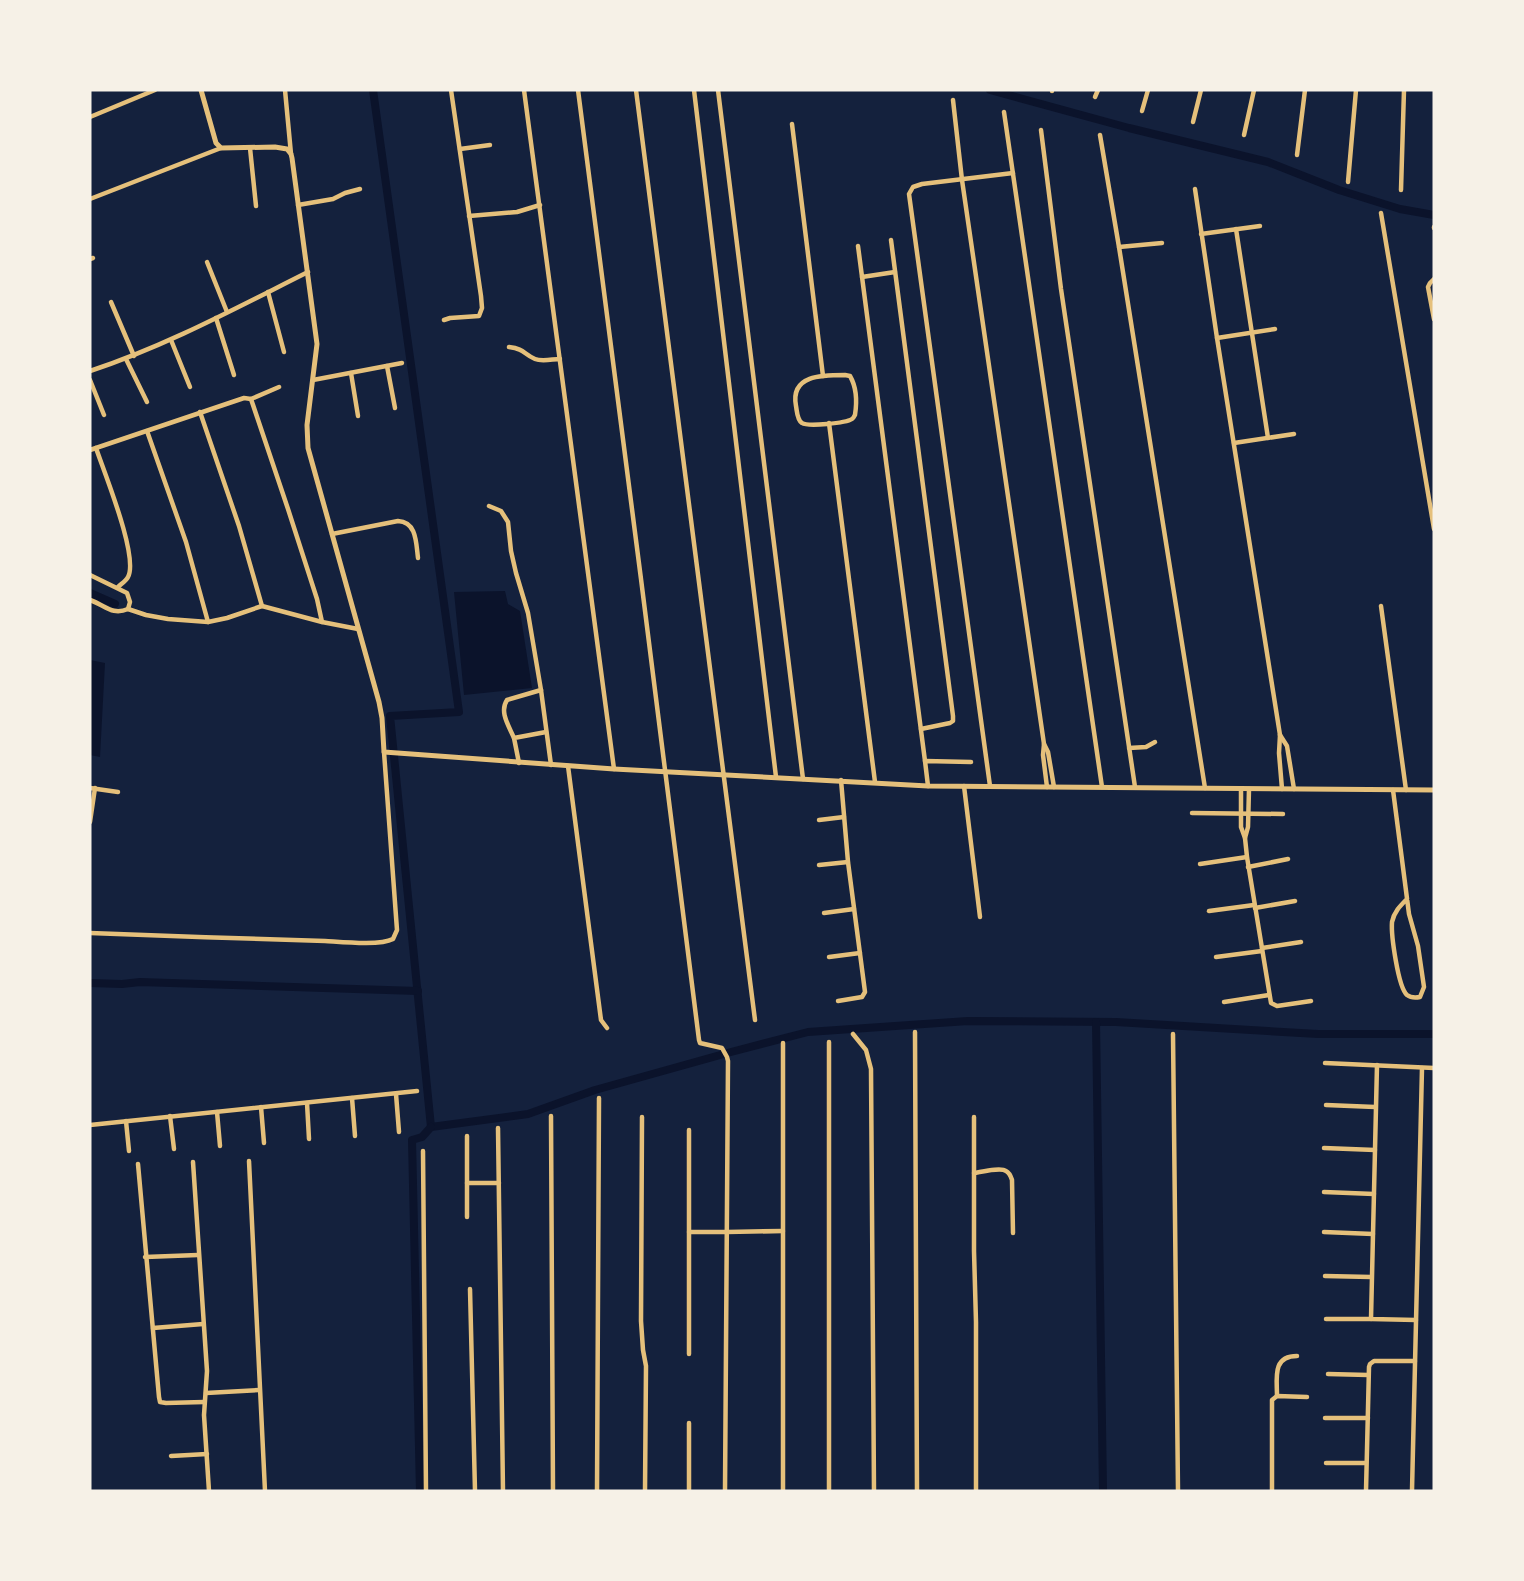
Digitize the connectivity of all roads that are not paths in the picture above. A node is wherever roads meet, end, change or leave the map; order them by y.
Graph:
1 (155, 90) edge
2 (201, 90) edge
3 (285, 90) edge
4 (452, 90) edge
5 (524, 90) edge
6 (579, 90) edge
7 (636, 90) edge
8 (694, 90) edge
9 (718, 90) edge
10 (1098, 90) edge
11 (1148, 90) edge
12 (1201, 90) edge
13 (1254, 90) edge
14 (1305, 90) edge
15 (1356, 90) edge
16 (1404, 90) edge
17 (1095, 97) dead end
18 (953, 100) dead end
19 (1142, 111) dead end
20 (1004, 112) dead end
21 (90, 117) edge
22 (1193, 122) dead end
23 (792, 124) dead end
24 (1041, 130) dead end
25 (1100, 135) dead end
26 (1244, 135) dead end
27 (490, 145) dead end
28 (221, 148) junction
29 (250, 148) junction
30 (460, 149) junction
31 (291, 154) junction
32 (1297, 155) dead end
33 (1013, 173) junction
34 (962, 180) junction
35 (1348, 182) dead end
36 (360, 189) dead end
37 (1195, 189) dead end
38 (1401, 190) dead end
39 (90, 199) edge
40 (298, 205) junction
41 (540, 205) junction
42 (256, 206) dead end
43 (1381, 213) dead end
44 (469, 216) junction
45 (1260, 226) dead end
46 (1236, 229) junction
47 (1201, 234) junction
48 (891, 240) dead end
49 (1162, 243) dead end
50 (858, 246) dead end
51 (1119, 247) junction
52 (207, 262) dead end
53 (308, 272) junction
54 (896, 272) junction
55 (862, 277) junction
56 (1434, 279) edge
57 (267, 292) junction
58 (111, 302) dead end
59 (227, 312) junction
60 (216, 318) junction
61 (1434, 319) edge
62 (444, 320) dead end
63 (1275, 329) dead end
64 (1251, 333) junction
65 (1217, 338) junction
66 (171, 340) junction
67 (509, 347) dead end
68 (284, 352) dead end
69 (134, 356) junction
70 (126, 359) junction
71 (560, 359) junction
72 (402, 363) dead end
73 (387, 366) junction
74 (90, 371) edge
75 (351, 373) junction
76 (234, 375) dead end
77 (823, 376) junction
78 (90, 380) edge
79 (314, 380) junction
80 (190, 387) dead end
81 (279, 387) dead end
82 (250, 399) junction
83 (147, 402) dead end
84 (395, 408) dead end
85 (200, 412) junction
86 (104, 415) dead end
87 (358, 416) dead end
88 (829, 423) junction
89 (147, 431) junction
90 (1294, 434) dead end
91 (1268, 438) junction
92 (1234, 443) junction
93 (93, 449) edge
94 (489, 506) dead end
95 (1434, 529) edge
96 (332, 534) junction
97 (418, 558) dead end
98 (90, 575) edge
99 (118, 587) junction
100 (90, 600) edge
101 (262, 606) junction
102 (1382, 606) dead end
103 (128, 609) junction
104 (208, 622) junction
105 (322, 622) junction
106 (358, 629) junction
107 (541, 690) junction
108 (921, 729) junction
109 (546, 732) junction
110 (1280, 735) junction
111 (514, 738) junction
112 (1155, 742) dead end
113 (1130, 748) junction
114 (384, 752) junction
115 (925, 761) junction
116 (971, 762) dead end
117 (519, 763) junction
118 (551, 765) junction
119 (568, 766) junction
120 (614, 769) junction
121 (665, 772) junction
122 (723, 776) junction
123 (776, 777) junction
124 (803, 779) junction
125 (841, 780) junction
126 (875, 782) junction
127 (928, 786) junction
128 (964, 786) junction
129 (990, 786) junction
130 (1051, 787) junction
131 (1102, 787) junction
132 (93, 788) edge
133 (1135, 788) junction
134 (1205, 788) junction
135 (1241, 789) junction
136 (1249, 789) junction
137 (1282, 789) junction
138 (1294, 789) junction
139 (1394, 790) junction
140 (1406, 790) junction
141 (1434, 790) edge
142 (118, 792) dead end
143 (1192, 813) dead end
144 (1240, 814) junction
145 (1249, 814) junction
146 (1283, 814) dead end
147 (844, 817) junction
148 (819, 820) dead end
149 (90, 822) edge
150 (1245, 838) junction
151 (1247, 857) junction
152 (1288, 859) dead end
153 (848, 862) junction
154 (1200, 864) dead end
155 (819, 865) dead end
156 (1248, 867) junction
157 (1407, 899) junction
158 (1295, 901) dead end
159 (1255, 907) junction
160 (854, 909) junction
161 (1209, 911) dead end
162 (824, 913) dead end
163 (980, 917) dead end
164 (90, 933) edge
165 (1301, 942) dead end
166 (1262, 950) junction
167 (860, 953) junction
168 (829, 957) dead end
169 (1216, 957) dead end
170 (1269, 995) junction
171 (838, 1001) dead end
172 (1311, 1001) dead end
173 (1224, 1002) dead end
174 (755, 1020) dead end
175 (607, 1028) dead end
176 (915, 1032) dead end
177 (853, 1034) dead end
178 (1173, 1034) dead end
179 (829, 1042) dead end
180 (783, 1043) dead end
181 (1325, 1063) dead end
182 (1377, 1065) junction
183 (1422, 1068) junction
184 (1434, 1068) edge
185 (417, 1091) dead end
186 (396, 1094) junction
187 (352, 1098) junction
188 (598, 1098) dead end
189 (307, 1102) junction
190 (1326, 1105) dead end
191 (261, 1107) junction
192 (1375, 1107) junction
193 (217, 1112) junction
194 (170, 1116) junction
195 (551, 1116) dead end
196 (642, 1117) dead end
197 (974, 1117) dead end
198 (126, 1121) junction
199 (90, 1125) edge
200 (498, 1128) dead end
201 (689, 1130) dead end
202 (399, 1132) dead end
203 (355, 1136) dead end
204 (467, 1136) dead end
205 (309, 1139) dead end
206 (264, 1143) dead end
207 (220, 1146) dead end
208 (174, 1149) dead end
209 (1324, 1149) dead end
210 (1375, 1150) junction
211 (129, 1151) dead end
212 (423, 1151) dead end
213 (249, 1161) dead end
214 (193, 1162) dead end
215 (138, 1164) dead end
216 (974, 1173) junction
217 (499, 1183) junction
218 (467, 1184) junction
219 (1324, 1192) dead end
220 (1374, 1194) junction
221 (467, 1217) dead end
222 (783, 1231) junction
223 (689, 1232) junction
224 (727, 1232) junction
225 (1324, 1232) dead end
226 (1013, 1233) dead end
227 (1372, 1234) junction
228 (198, 1255) junction
229 (145, 1257) junction
230 (1325, 1276) dead end
231 (1371, 1277) junction
232 (470, 1289) dead end
233 (1326, 1318) dead end
234 (1371, 1319) junction
235 (1416, 1320) junction
236 (202, 1324) junction
237 (153, 1328) junction
238 (689, 1354) dead end
239 (1297, 1356) dead end
240 (1415, 1361) junction
241 (1328, 1374) dead end
242 (1368, 1375) junction
243 (259, 1390) junction
244 (206, 1393) junction
245 (1277, 1396) junction
246 (1307, 1397) dead end
247 (204, 1402) junction
248 (1325, 1418) dead end
249 (1368, 1418) junction
250 (689, 1423) dead end
251 (207, 1454) junction
252 (171, 1456) dead end
253 (1326, 1463) dead end
254 (1366, 1463) junction
255 (208, 1491) edge
256 (265, 1491) edge
257 (426, 1491) edge
258 (476, 1491) edge
259 (503, 1491) edge
260 (552, 1491) edge
261 (597, 1491) edge
262 (645, 1491) edge
263 (688, 1491) edge
264 (725, 1491) edge
265 (783, 1491) edge
266 (830, 1491) edge
267 (874, 1491) edge
268 (917, 1491) edge
269 (976, 1491) edge
270 (1178, 1491) edge
271 (1272, 1491) edge
272 (1366, 1491) edge
273 (1412, 1491) edge

1 - 21 street
2 - 28 street
3 - 31 street
4 - 30 street
5 - 41 street
6 - 121 street
7 - 122 street
8 - 123 street
9 - 124 street
10 - 17 street
11 - 19 street
12 - 22 street
13 - 26 street
14 - 32 street
15 - 35 street
16 - 38 street
18 - 34 street
20 - 33 street
23 - 77 street
24 - 113 street
25 - 51 street
27 - 30 street
28 - 29 street
28 - 39 street
29 - 31 street
29 - 42 street
30 - 44 street
31 - 40 street
33 - 34 street
33 - 131 street
34 - 129 street
34 - 130 street
36 - 40 street
37 - 47 street
40 - 53 street
41 - 44 street
41 - 71 street
43 - 95 street
44 - 62 street
45 - 46 street
46 - 47 street
46 - 64 street
47 - 65 street
48 - 54 street
49 - 51 street
50 - 55 street
51 - 134 street
52 - 59 street
53 - 57 street
53 - 79 street
54 - 55 street
54 - 108 street
55 - 108 street
56 - 61 street
57 - 59 street
57 - 68 street
58 - 69 street
59 - 60 street
60 - 66 street
60 - 76 street
63 - 64 street
64 - 65 street
64 - 91 street
65 - 92 street
66 - 69 street
66 - 80 street
67 - 71 street
69 - 70 street
70 - 74 street
70 - 83 street
71 - 120 street
72 - 73 street
73 - 75 street
73 - 84 street
75 - 79 street
75 - 87 street
77 - 88 street
77 - 88 street
78 - 86 street
79 - 96 street
81 - 82 street
82 - 85 street
82 - 105 street
85 - 89 street
85 - 101 street
88 - 126 street
89 - 93 street
89 - 104 street
90 - 91 street
91 - 92 street
92 - 110 street
93 - 99 street
94 - 107 street
96 - 97 street
96 - 106 street
98 - 99 street
99 - 103 street
100 - 103 street
101 - 104 street
101 - 105 street
102 - 140 street
103 - 104 street
105 - 106 street
106 - 114 street
107 - 109 street
107 - 111 street
108 - 115 street
109 - 111 street
109 - 118 street
110 - 137 street
110 - 138 street
111 - 117 street
112 - 113 street
113 - 133 street
114 - 117 street
114 - 164 street
115 - 116 street
115 - 127 street
117 - 118 street
118 - 119 street
119 - 120 street
119 - 175 street
120 - 121 street
121 - 122 street
121 - 224 street
122 - 123 street
122 - 174 street
123 - 124 street
124 - 125 street
125 - 126 street
125 - 147 street
126 - 127 street
127 - 128 street
128 - 129 street
128 - 163 street
129 - 130 street
130 - 131 street
131 - 133 street
132 - 142 street
132 - 149 street
133 - 134 street
134 - 135 street
135 - 136 street
135 - 144 street
136 - 137 street
136 - 145 street
137 - 138 street
138 - 139 street
139 - 140 street
139 - 157 street
140 - 141 street
143 - 144 street
144 - 145 street
144 - 150 street
145 - 146 street
145 - 150 street
147 - 148 street
147 - 153 street
150 - 151 street
151 - 154 street
151 - 156 street
152 - 156 street
153 - 155 street
153 - 160 street
156 - 159 street
157 - 157 street
158 - 159 street
159 - 161 street
159 - 166 street
160 - 162 street
160 - 167 street
165 - 166 street
166 - 169 street
166 - 170 street
167 - 168 street
167 - 171 street
170 - 172 street
170 - 173 street
176 - 268 street
177 - 267 street
178 - 270 street
179 - 266 street
180 - 222 street
181 - 182 street
182 - 183 street
182 - 192 street
183 - 184 street
183 - 235 street
185 - 186 street
186 - 187 street
186 - 202 street
187 - 189 street
187 - 203 street
188 - 261 street
189 - 191 street
189 - 205 street
190 - 192 street
191 - 193 street
191 - 206 street
192 - 210 street
193 - 194 street
193 - 207 street
194 - 198 street
194 - 208 street
195 - 260 street
196 - 262 street
197 - 216 street
198 - 199 street
198 - 211 street
200 - 217 street
201 - 223 street
204 - 218 street
209 - 210 street
210 - 220 street
212 - 257 street
213 - 243 street
214 - 228 street
215 - 229 street
216 - 226 street
216 - 269 street
217 - 218 street
217 - 259 street
218 - 221 street
219 - 220 street
220 - 227 street
222 - 224 street
222 - 265 street
223 - 224 street
223 - 238 street
224 - 264 street
225 - 227 street
227 - 231 street
228 - 229 street
228 - 236 street
229 - 237 street
230 - 231 street
231 - 234 street
232 - 258 street
233 - 234 street
234 - 235 street
235 - 240 street
236 - 237 street
236 - 244 street
237 - 247 street
239 - 245 street
240 - 242 street
240 - 273 street
241 - 242 street
242 - 249 street
243 - 244 street
243 - 256 street
244 - 247 street
245 - 246 street
245 - 271 street
247 - 251 street
248 - 249 street
249 - 254 street
250 - 263 street
251 - 252 street
251 - 255 street
253 - 254 street
254 - 272 street

